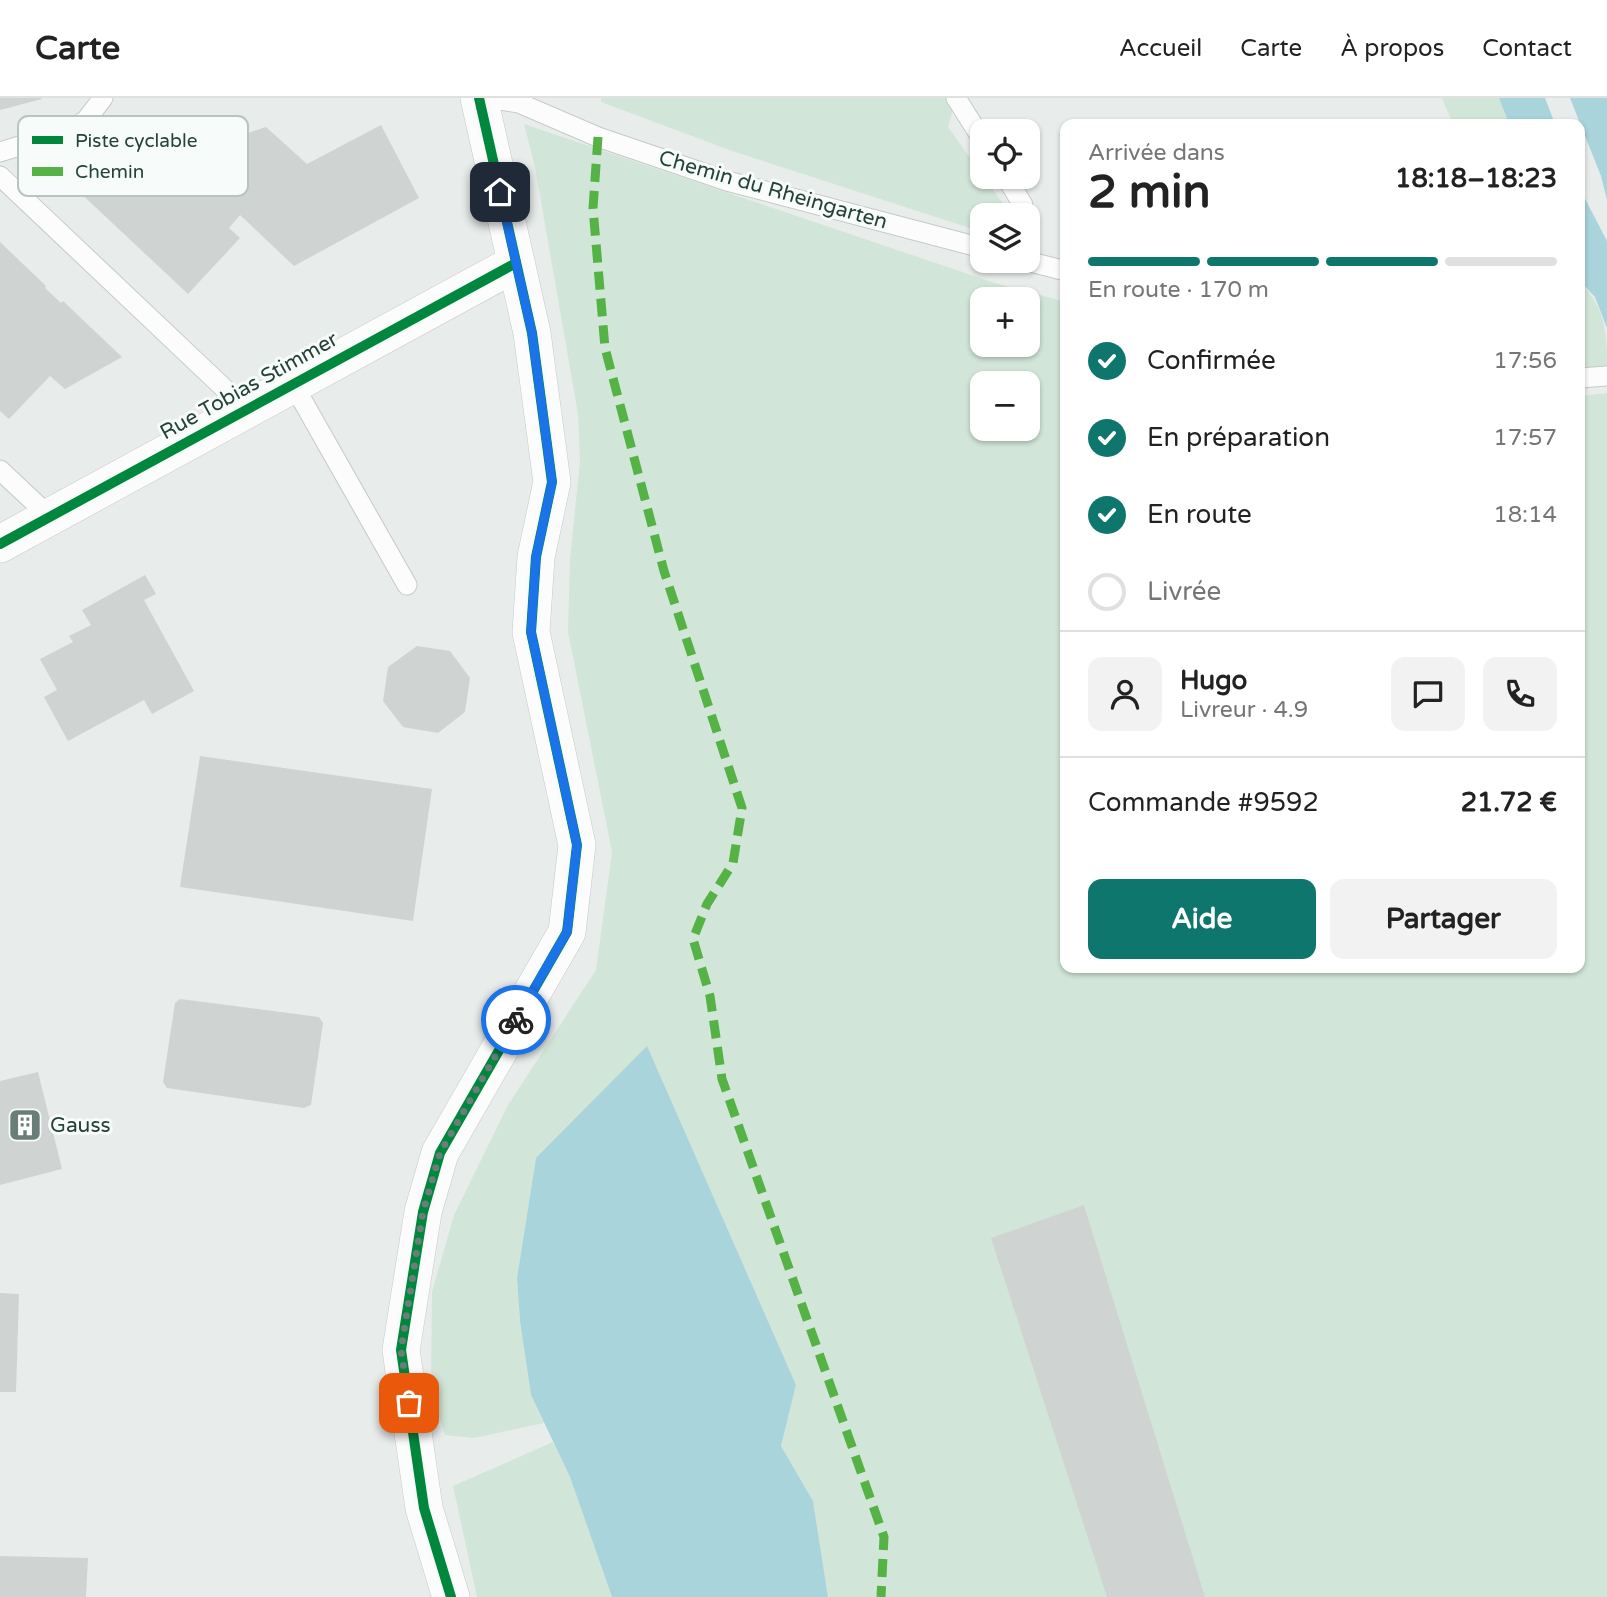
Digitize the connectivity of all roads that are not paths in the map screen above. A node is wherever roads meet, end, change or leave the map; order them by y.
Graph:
1 (103, 98) edge
2 (479, 98) edge
3 (487, 98) edge
4 (956, 98) edge
5 (89, 116) edge
6 (970, 120) edge
7 (18, 147) edge
8 (0, 152) edge
9 (0, 176) edge
10 (18, 193) edge
11 (21, 196) edge
12 (970, 245) edge
13 (516, 262) junction
14 (1040, 264) edge
15 (1060, 269) edge
16 (1607, 376) edge
17 (1585, 378) edge
18 (293, 384) junction
19 (246, 409) junction
20 (0, 470) edge
21 (50, 517) junction
22 (0, 544) edge
23 (407, 584) dead end
24 (451, 1597) edge

1 - 5 lane
2 - 13 street
3 - 12 lane, Chemin du Rheingarten
4 - 6 lane
7 - 8 lane
9 - 10 lane
11 - 19 lane
13 - 18 street, Rue Tobias Stimmer
13 - 24 street
14 - 15 lane
16 - 17 lane
18 - 19 street, Rue Tobias Stimmer
18 - 23 lane
19 - 21 street, Rue Tobias Stimmer
20 - 21 lane
21 - 22 street, Rue Tobias Stimmer

